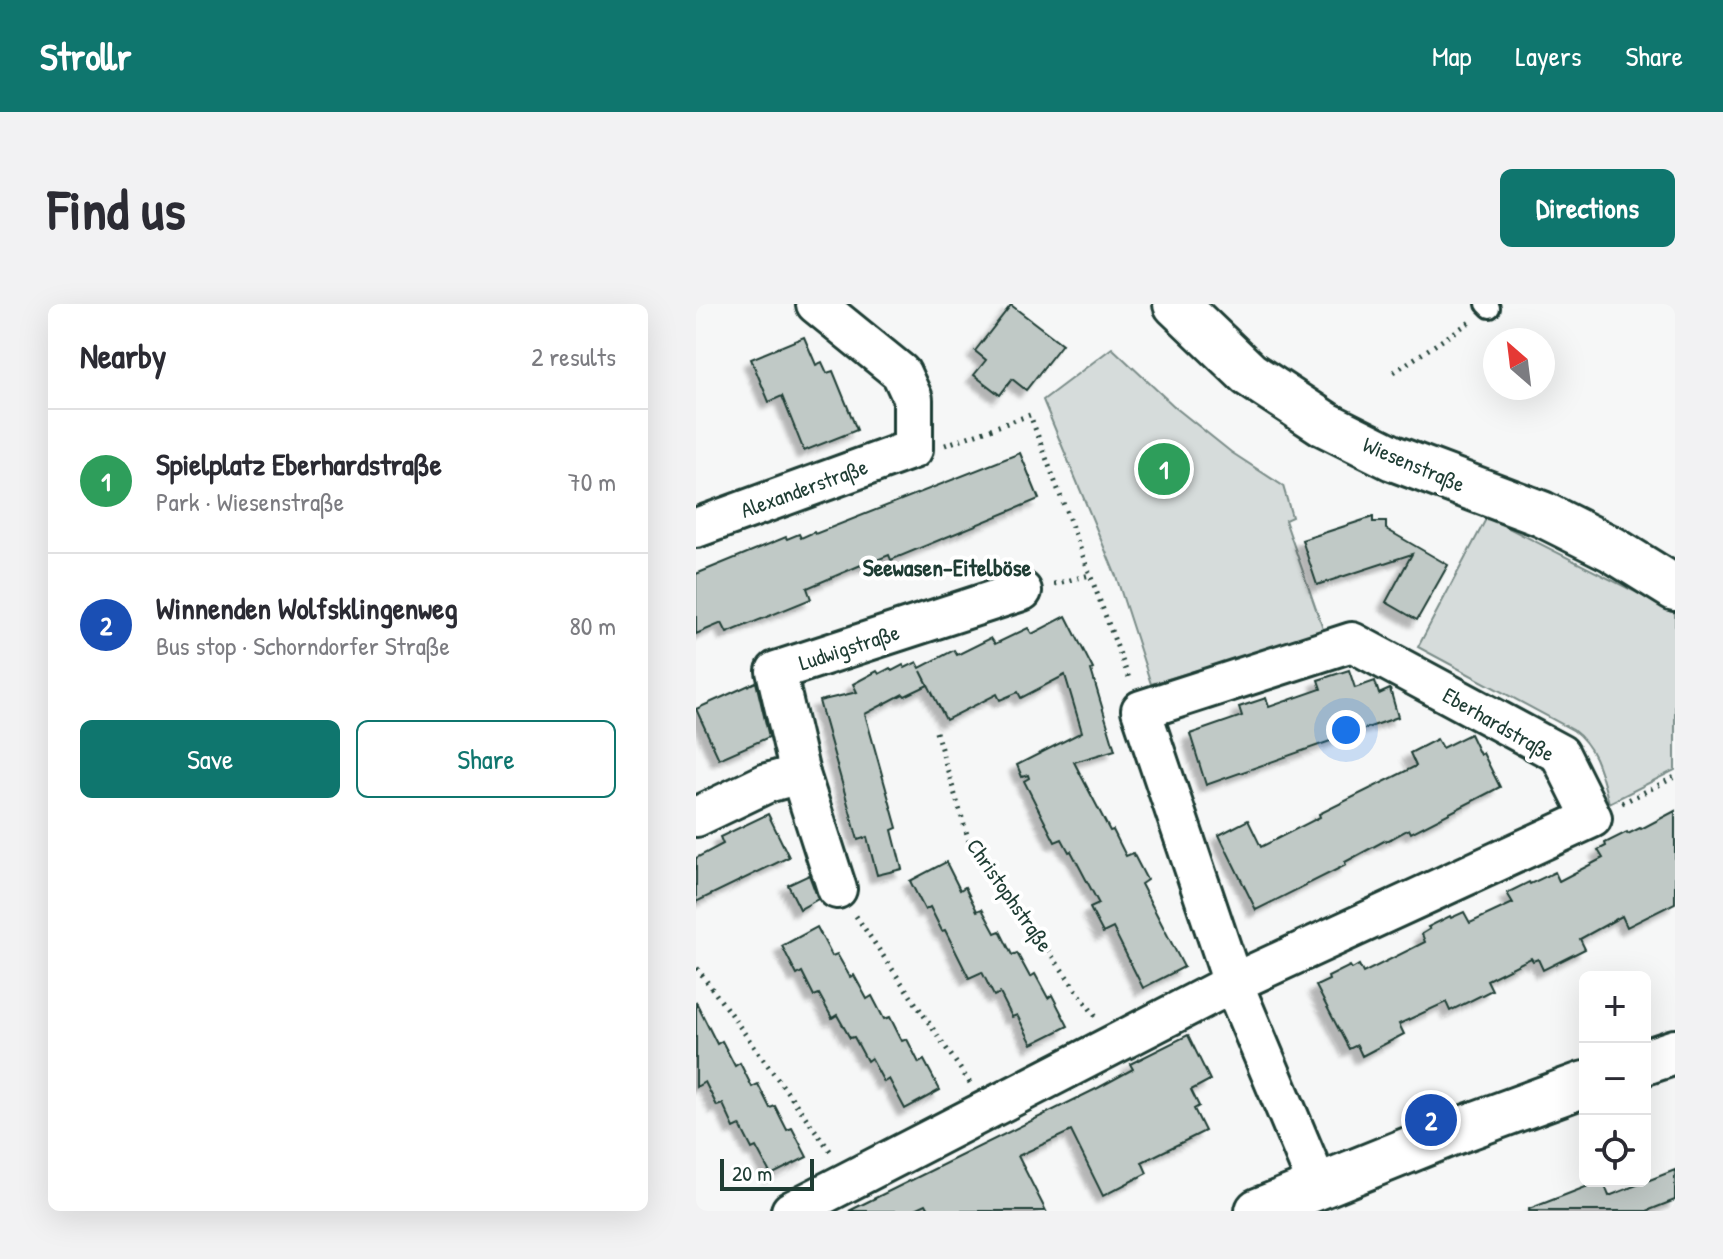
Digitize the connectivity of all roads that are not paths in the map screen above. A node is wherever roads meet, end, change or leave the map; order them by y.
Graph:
1 (816, 304) edge
2 (1176, 304) edge
3 (696, 528) edge
4 (1675, 588) edge
5 (1022, 591) dead end
6 (800, 774) junction
7 (696, 817) edge
8 (837, 889) road end
9 (1233, 983) junction
10 (1675, 1052) edge
11 (1651, 1060) edge
12 (1579, 1086) edge
13 (1318, 1186) junction
14 (791, 1211) edge
15 (1258, 1211) edge

1 - 3 street, Alexanderstraße
2 - 4 street, Wiesenstraße
5 - 6 street, Ludwigstraße
6 - 7 street
6 - 8 street, Ludwigstraße
9 - 9 street, Eberhardstraße
9 - 13 street
9 - 14 street
10 - 11 street
12 - 13 street
13 - 15 street

